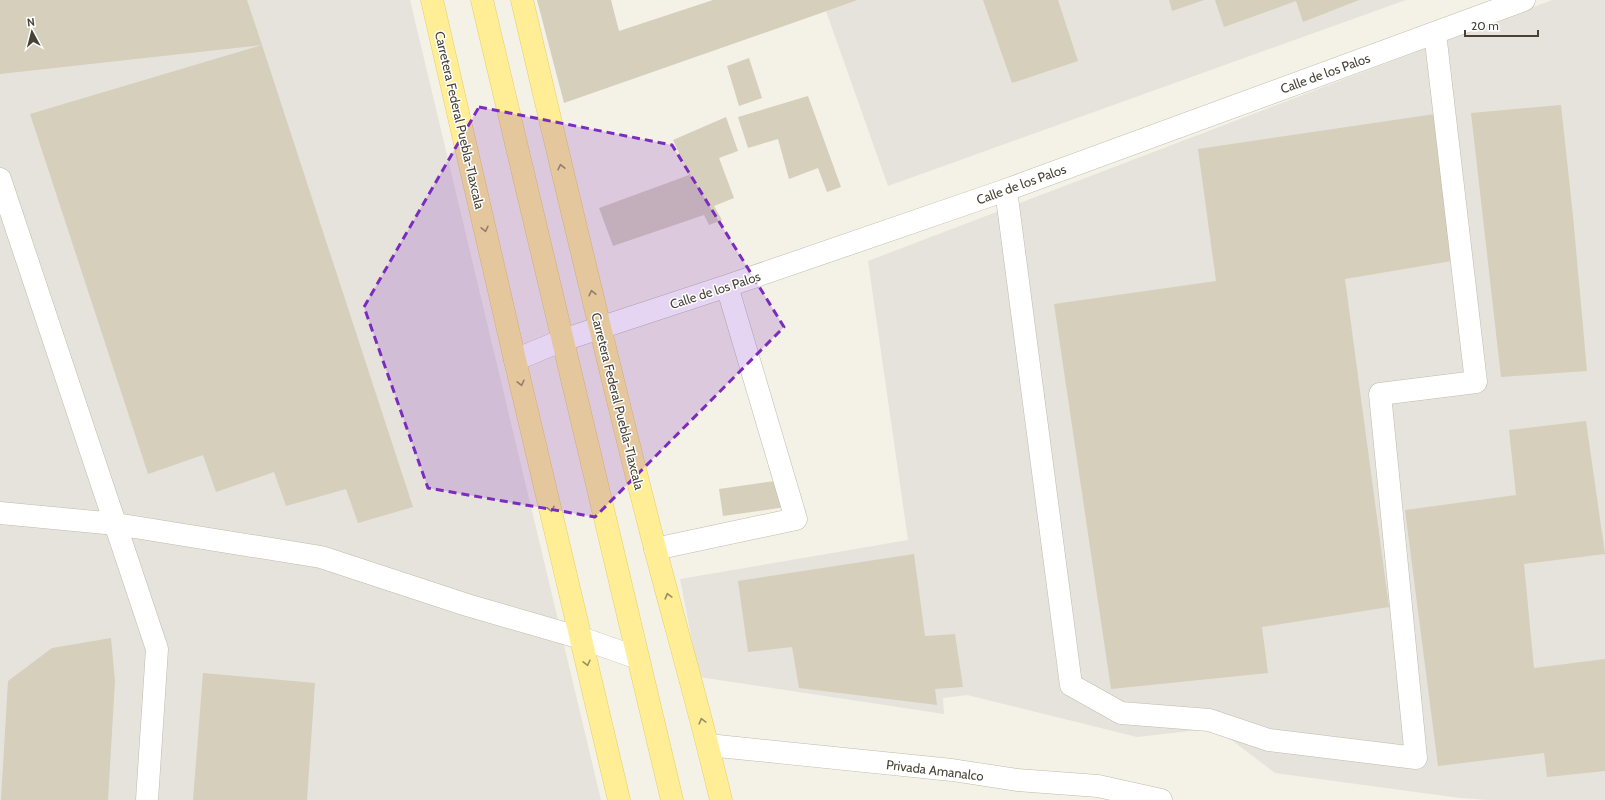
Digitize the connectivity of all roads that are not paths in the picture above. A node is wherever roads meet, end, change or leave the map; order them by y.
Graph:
1 (432, 0) edge
2 (482, 0) edge
3 (522, 0) edge
4 (1524, 0) edge
5 (1436, 33) junction
6 (0, 178) edge
7 (1006, 190) junction
8 (727, 286) junction
9 (600, 328) junction
10 (563, 340) junction
11 (515, 360) junction
12 (0, 513) edge
13 (116, 524) junction
14 (655, 549) junction
15 (581, 638) junction
16 (638, 658) junction
17 (708, 745) junction
18 (147, 800) edge
19 (620, 800) edge
20 (672, 800) edge
21 (721, 800) edge
22 (1161, 800) edge

1 -> 11 main road, Carretera Federal Puebla-Tlaxcala
2 - 10 main road
9 -> 3 main road, Carretera Federal Puebla-Tlaxcala
4 - 5 street, Calle de los Palos
5 - 7 street, Calle de los Palos
5 - 7 street
6 - 13 street
7 - 8 street, Calle de los Palos
8 - 9 street, Calle de los Palos
8 - 14 street
9 - 10 street, Calle de los Palos
9 - 14 main road, Carretera Federal Puebla-Tlaxcala
10 - 11 street, Calle de los Palos
10 - 16 main road
11 -> 15 main road, Carretera Federal Puebla-Tlaxcala
12 - 13 street
13 - 15 street
13 - 18 street
17 -> 14 main road, Carretera Federal Puebla-Tlaxcala
15 - 16 street
15 -> 19 main road, Carretera Federal Puebla-Tlaxcala
16 - 20 main road
17 - 21 main road, Carretera Federal Puebla-Tlaxcala
17 - 22 street, Privada Amanalco

